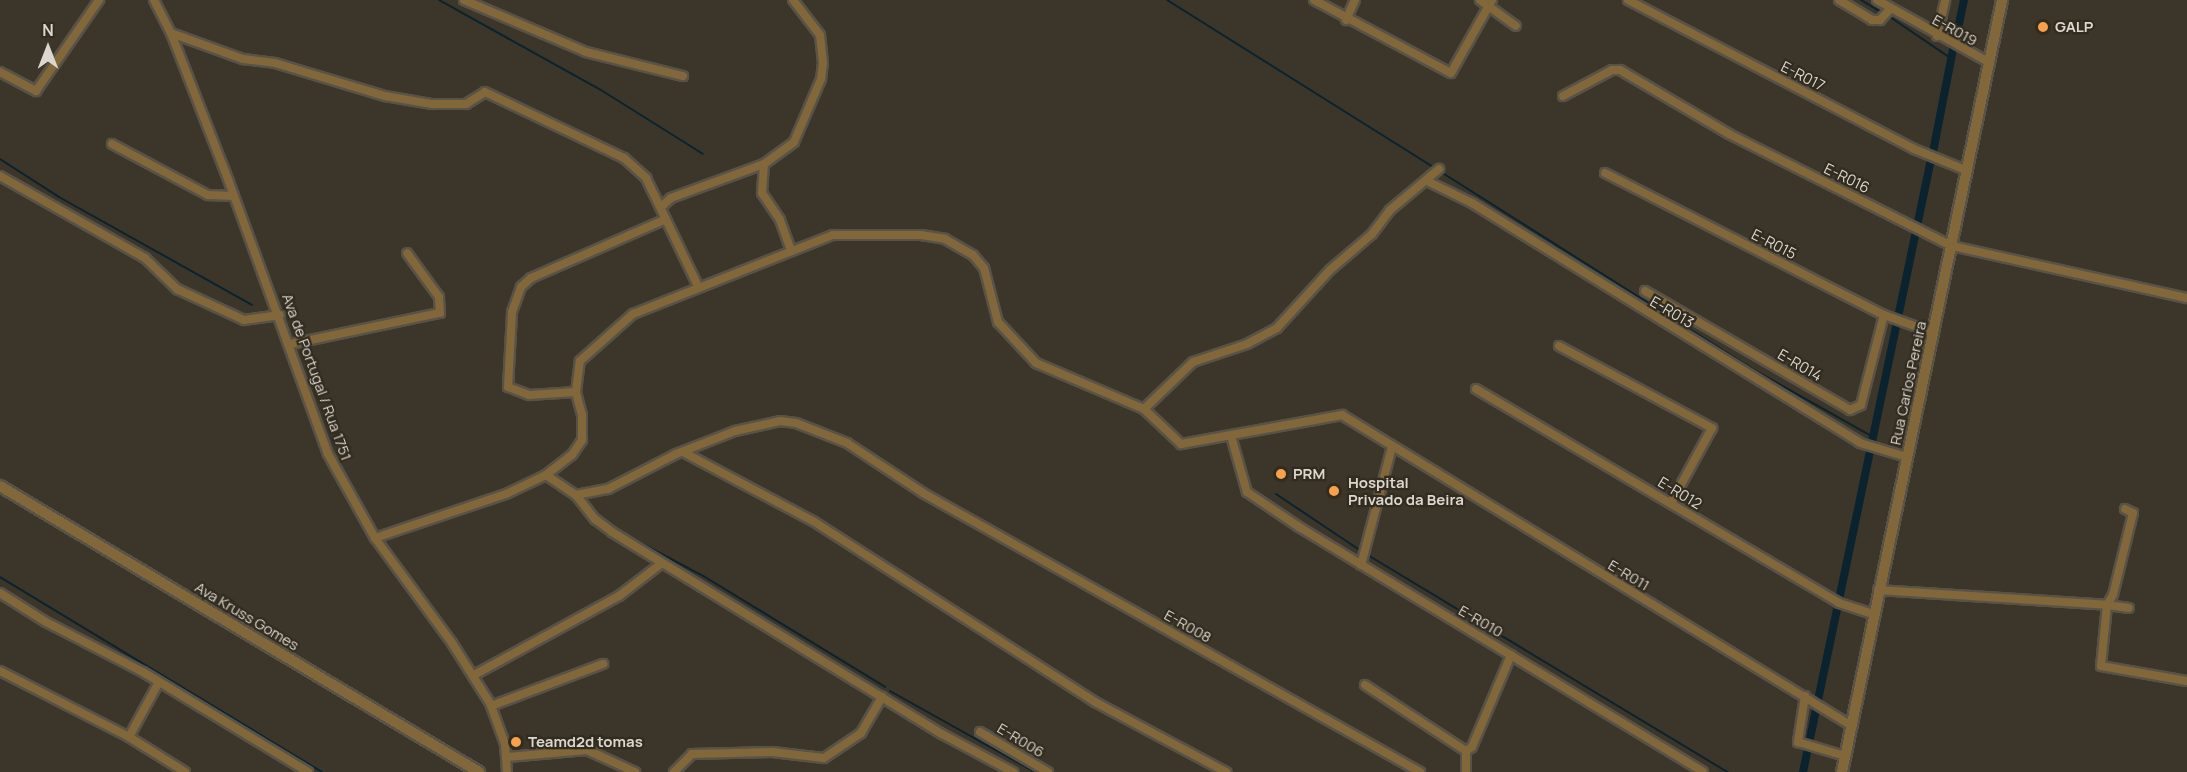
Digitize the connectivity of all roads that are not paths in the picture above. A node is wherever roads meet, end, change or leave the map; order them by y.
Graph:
1 (99, 0) edge
2 (154, 0) edge
3 (464, 0) edge
4 (793, 0) edge
5 (1314, 0) edge
6 (1355, 0) edge
7 (1480, 0) edge
8 (1628, 0) edge
9 (1839, 0) edge
10 (1877, 0) edge
11 (1945, 0) edge
12 (2002, 0) edge
13 (1490, 3) edge
14 (1891, 8) junction
15 (1346, 20) junction
16 (1516, 26) dead end
17 (171, 33) junction
18 (1937, 36) junction
19 (1990, 63) junction
20 (0, 72) edge
21 (683, 76) dead end
22 (1563, 96) dead end
23 (112, 144) dead end
24 (764, 164) junction
25 (1439, 169) dead end
26 (1968, 171) junction
27 (1605, 172) dead end
28 (0, 176) edge
29 (1427, 181) junction
30 (234, 196) junction
31 (654, 196) junction
32 (671, 198) junction
33 (661, 207) junction
34 (666, 219) junction
35 (1952, 246) junction
36 (791, 251) junction
37 (407, 253) dead end
38 (699, 286) junction
39 (1645, 291) dead end
40 (2187, 298) edge
41 (280, 315) junction
42 (1884, 315) junction
43 (1934, 333) junction
44 (291, 344) junction
45 (1559, 346) dead end
46 (1476, 389) dead end
47 (576, 392) junction
48 (1144, 409) junction
49 (1231, 436) junction
50 (1392, 447) junction
51 (683, 452) junction
52 (1907, 457) junction
53 (546, 475) junction
54 (0, 486) edge
55 (576, 495) junction
56 (1671, 503) junction
57 (2125, 510) dead end
58 (375, 538) junction
59 (662, 563) junction
60 (1361, 565) junction
61 (1878, 590) junction
62 (0, 593) edge
63 (2107, 605) junction
64 (2129, 608) dead end
65 (1873, 614) junction
66 (1511, 654) junction
67 (603, 664) dead end
68 (0, 671) edge
69 (474, 675) junction
70 (2187, 681) edge
71 (159, 682) junction
72 (1365, 685) dead end
73 (1804, 696) junction
74 (882, 697) junction
75 (491, 706) junction
76 (1852, 726) junction
77 (980, 732) dead end
78 (129, 737) junction
79 (1466, 751) junction
80 (1845, 756) junction
81 (508, 757) junction
82 (183, 772) edge
83 (308, 772) edge
84 (479, 772) edge
85 (507, 772) edge
86 (635, 772) edge
87 (674, 772) edge
88 (1013, 772) edge
89 (1048, 772) edge
90 (1226, 772) edge
91 (1420, 772) edge
92 (1466, 772) edge
93 (1703, 772) edge
94 (1842, 772) edge

1 - 20 street
2 - 17 street, Ava de Portugal / Rua 1751
3 - 21 street
4 - 24 street
5 - 15 street
6 - 15 street
7 - 13 street
8 - 26 street, E-R017
9 - 14 street
10 - 14 street, E-R019
11 - 18 street
12 - 19 street, Rua Carlos Pereira
13 - 15 street
13 - 16 street
14 - 18 street, E-R019
17 - 30 street, Ava de Portugal / Rua 1751
17 - 31 street
18 - 19 street, E-R019
19 - 26 street, Rua Carlos Pereira
22 - 35 street, E-R016
23 - 30 street
24 - 32 street
24 - 36 street
25 - 29 street
26 - 35 street, Rua Carlos Pereira
27 - 42 street, E-R015
28 - 41 street
29 - 48 street
29 - 52 street, E-R013
30 - 41 street, Ava de Portugal / Rua 1751
31 - 32 street
31 - 33 street
32 - 33 street
33 - 34 street
34 - 38 street
34 - 47 street
35 - 40 street, E-R016
35 - 43 street, Rua Carlos Pereira
36 - 38 street
36 - 48 street
37 - 44 street
38 - 47 street
39 - 42 street, E-R014
41 - 44 street, Ava de Portugal / Rua 1751
42 - 43 street, E-R015
43 - 52 street, Rua Carlos Pereira
44 - 58 street, Ava de Portugal / Rua 1751
45 - 56 street
46 - 56 street, E-R012
47 - 53 street
48 - 49 street, E-R011
49 - 50 street, E-R011
49 - 60 street, E-R010
50 - 60 street
50 - 73 street, E-R011
51 - 55 street, E-R008
51 - 90 street
51 - 91 street, E-R008
52 - 61 street, Rua Carlos Pereira
53 - 55 street
53 - 58 street
54 - 84 street, Ava Kruss Gomes
55 - 59 street
56 - 65 street, E-R012
57 - 63 street
58 - 69 street, Ava de Portugal / Rua 1751
59 - 69 street
59 - 74 street
60 - 66 street, E-R010
61 - 63 street
61 - 65 street, Rua Carlos Pereira
62 - 71 street
63 - 64 street
63 - 70 street
65 - 76 street, Rua Carlos Pereira
66 - 79 street
66 - 93 street, E-R010
67 - 75 street
68 - 78 street
69 - 75 street, Ava de Portugal / Rua 1751
71 - 78 street
71 - 83 street
72 - 79 street
73 - 76 street, E-R011
73 - 80 street
74 - 87 street
74 - 88 street
75 - 81 street, Ava de Portugal / Rua 1751
76 - 80 street, Rua Carlos Pereira
77 - 89 street, E-R006
78 - 82 street
79 - 92 street
80 - 94 street, Rua Carlos Pereira
81 - 85 street, Ava de Portugal / Rua 1751
81 - 86 street

